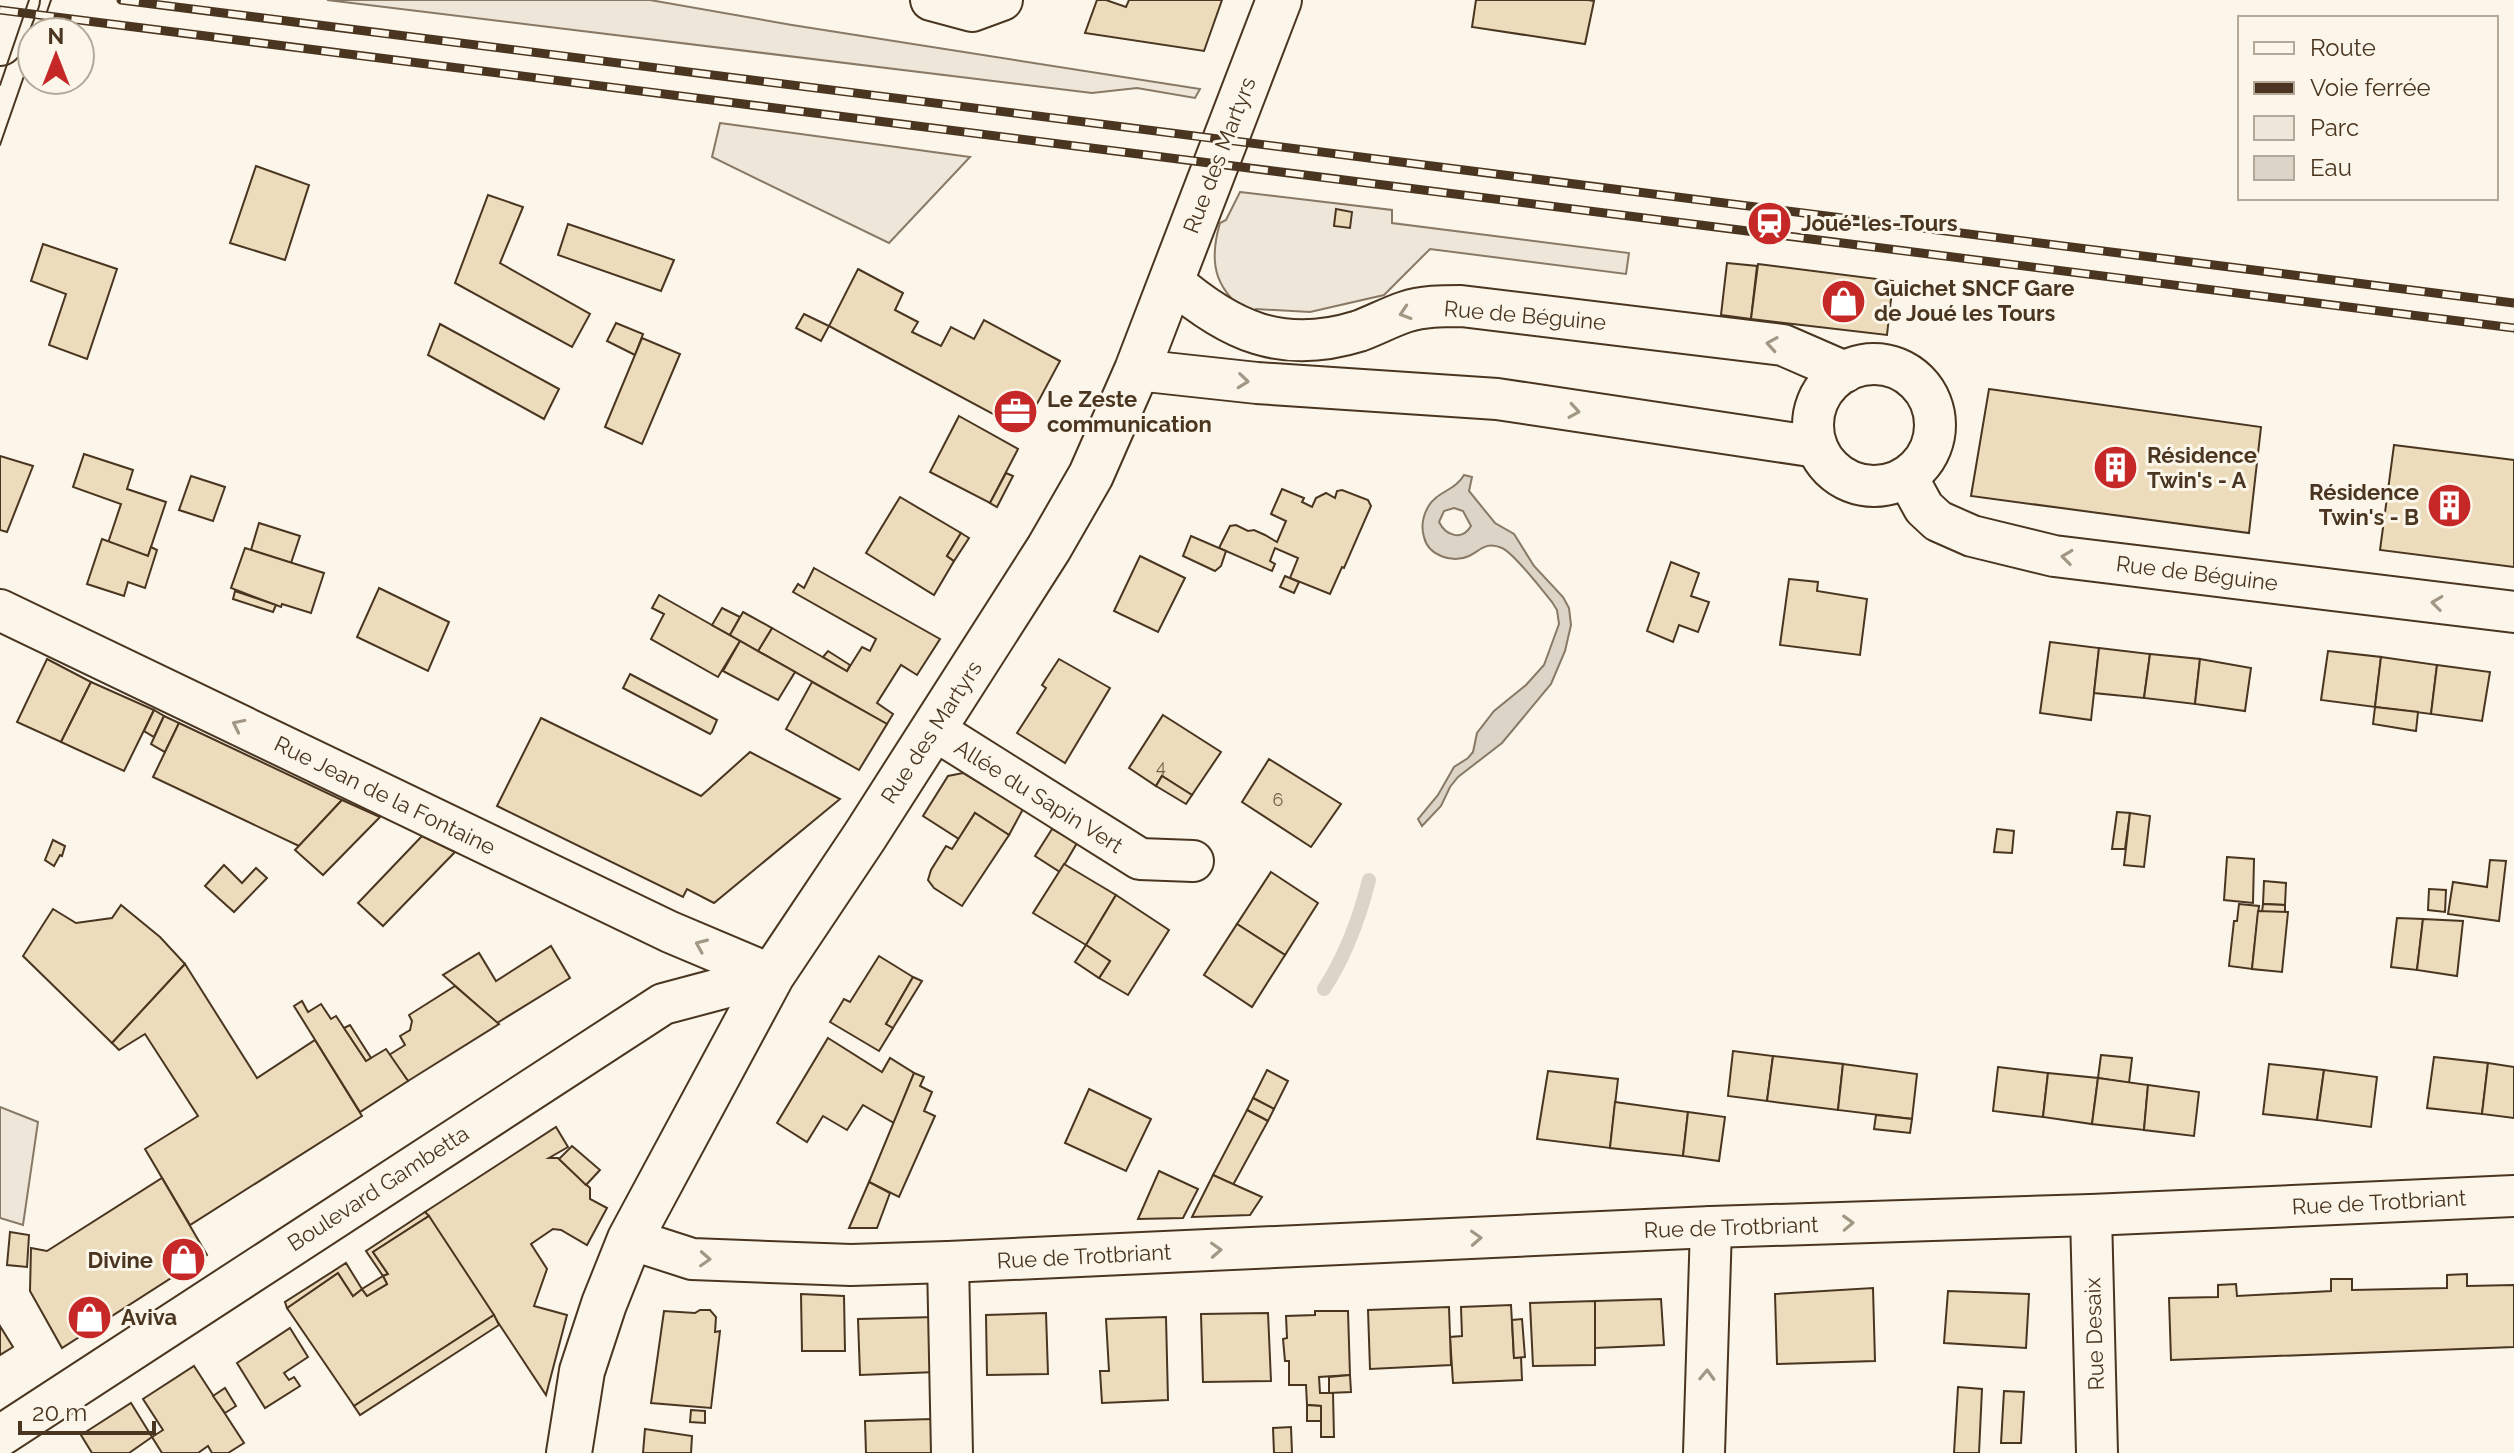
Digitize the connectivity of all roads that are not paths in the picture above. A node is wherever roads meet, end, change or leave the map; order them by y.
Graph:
1 (17, 0) edge
2 (931, 0) edge
3 (1002, 0) edge
4 (1279, 0) edge
5 (0, 43) edge
6 (1172, 281) junction
7 (1137, 370) junction
8 (1845, 372) junction
9 (1817, 447) junction
10 (1907, 477) junction
11 (0, 610) edge
12 (2514, 612) edge
13 (933, 729) junction
14 (1193, 861) dead end
15 (772, 975) junction
16 (2514, 1196) edge
17 (2091, 1215) junction
18 (1711, 1227) junction
19 (630, 1239) junction
20 (948, 1262) junction
21 (0, 1436) edge
22 (569, 1453) edge
23 (952, 1453) edge
24 (1704, 1453) edge
25 (2097, 1453) edge

1 - 5 main road
2 - 3 street
4 - 6 main road, Rue des Martyrs
6 - 7 main road, Rue des Martyrs
8 -> 6 street, Rue de Béguine
7 -> 9 street
7 - 13 main road, Rue des Martyrs
8 - 9 street
8 - 10 street
9 - 10 street
12 -> 10 street, Rue de Béguine
15 -> 11 street, Rue Jean de la Fontaine
13 - 14 street, Allée du Sapin Vert
13 - 15 main road, Rue des Martyrs
15 - 19 main road, Rue des Martyrs
15 - 21 street, Boulevard Gambetta
16 - 17 street, Rue de Trotbriant
18 -> 17 street, Rue de Trotbriant
17 - 25 street, Rue Desaix
20 -> 18 street, Rue de Trotbriant
24 -> 18 street
19 -> 20 street, Rue de Trotbriant
19 - 22 main road, Rue des Martyrs
20 - 23 street

